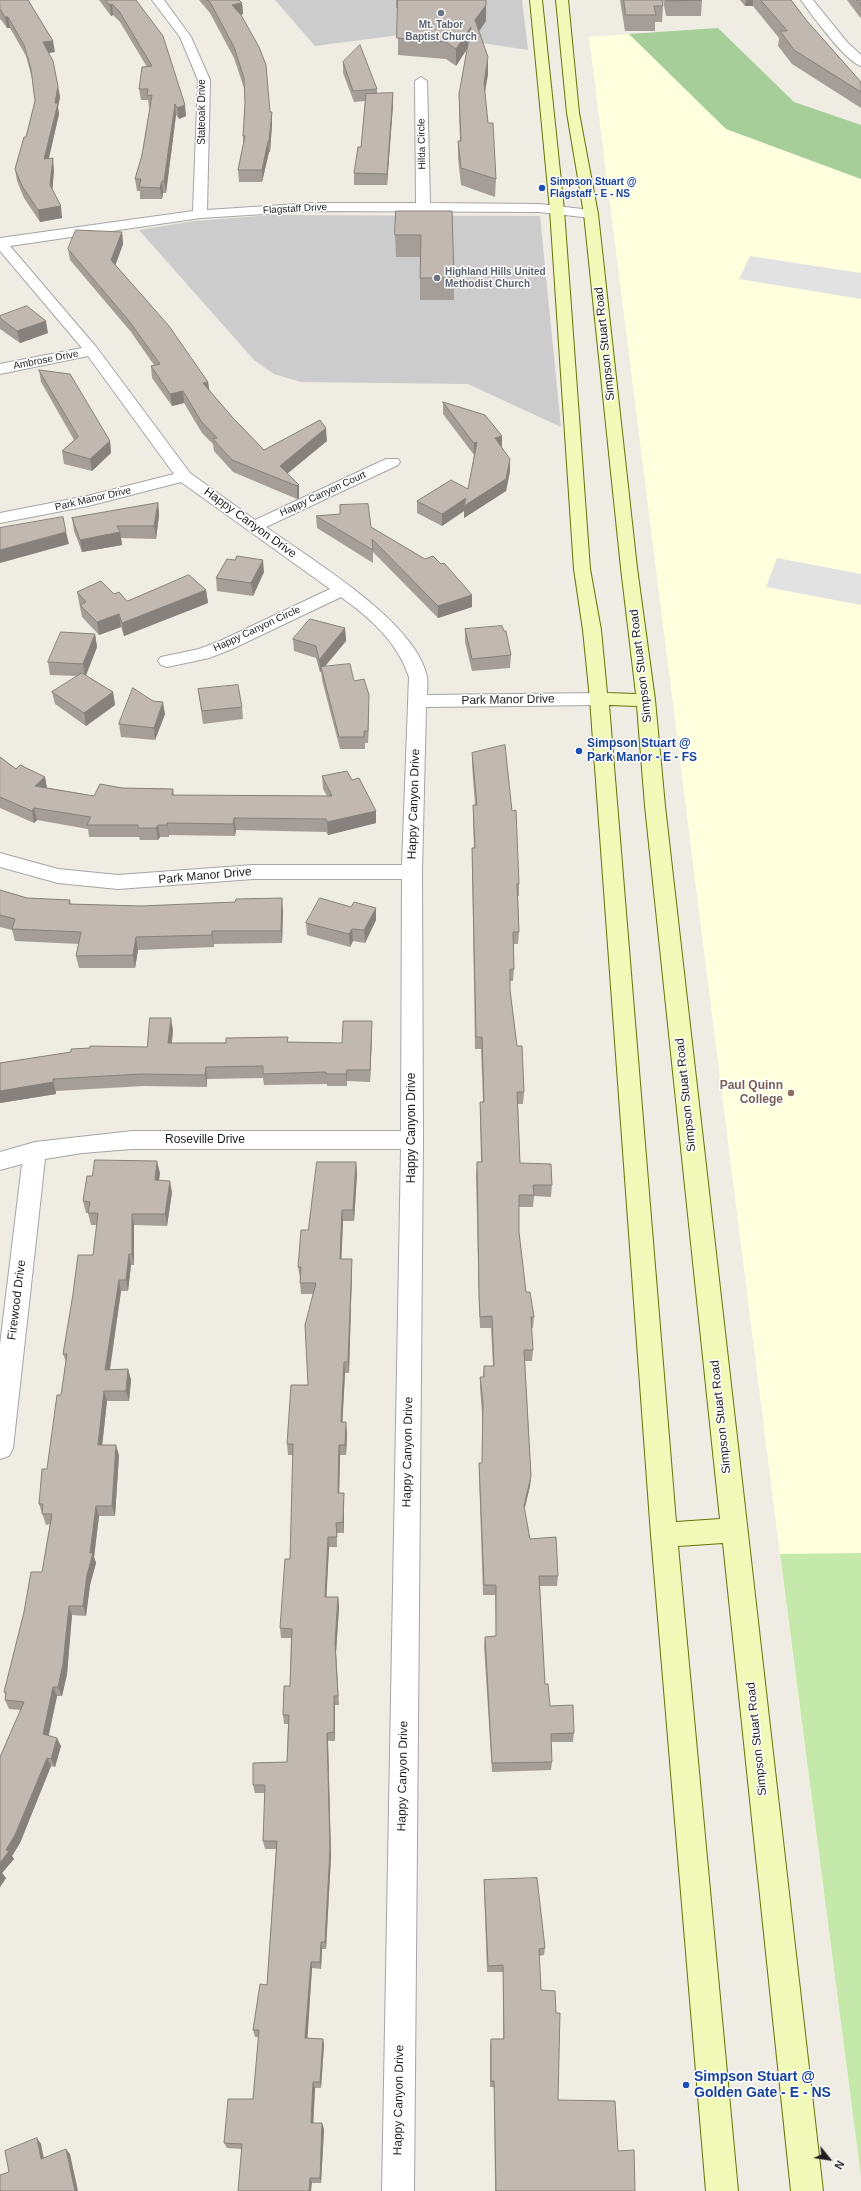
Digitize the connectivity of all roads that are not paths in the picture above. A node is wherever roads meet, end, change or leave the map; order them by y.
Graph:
1 (158, 0) edge
2 (536, 0) edge
3 (562, 0) edge
4 (807, 0) edge
5 (539, 26) junction
6 (564, 26) junction
7 (861, 62) edge
8 (421, 81) dead end
9 (423, 207) junction
10 (557, 210) junction
11 (200, 214) junction
12 (591, 214) junction
13 (0, 243) edge
14 (92, 351) junction
15 (0, 369) edge
16 (392, 462) dead end
17 (184, 476) junction
18 (0, 518) edge
19 (253, 527) junction
20 (343, 589) junction
21 (167, 661) dead end
22 (599, 699) junction
23 (646, 700) junction
24 (417, 701) junction
25 (0, 860) edge
26 (412, 872) junction
27 (412, 1140) junction
28 (35, 1151) junction
29 (0, 1160) edge
30 (0, 1448) edge
31 (734, 1530) junction
32 (664, 1535) junction
33 (398, 2191) edge
34 (722, 2191) edge
35 (807, 2191) edge

1 - 11 street, Stateoak Drive
2 - 5 main road
3 - 6 main road, Simpson Stuart Road
4 - 7 street
5 - 6 main road
5 - 10 main road
6 - 12 main road, Simpson Stuart Road
8 - 9 street, Hilda Circle
9 - 10 street, Flagstaff Drive
9 - 11 street, Flagstaff Drive
10 - 12 street, Flagstaff Drive
10 - 22 main road
11 - 13 street, Flagstaff Drive
12 - 23 main road, Simpson Stuart Road
13 - 14 street, Happy Canyon Drive
14 - 15 street, Ambrose Drive
14 - 17 street, Happy Canyon Drive
16 - 19 street, Happy Canyon Court
17 - 18 street, Park Manor Drive
17 - 19 street, Happy Canyon Drive
19 - 20 street, Happy Canyon Drive
20 - 21 street, Happy Canyon Circle
20 - 24 street, Happy Canyon Drive
22 - 23 main road
22 - 24 street, Park Manor Drive
22 - 32 main road
23 - 31 main road, Simpson Stuart Road
24 - 26 street, Happy Canyon Drive
25 - 26 street, Park Manor Drive
26 - 27 street, Happy Canyon Drive
27 - 28 street, Roseville Drive
27 - 33 street, Happy Canyon Drive
28 - 29 street, Roseville Drive
28 - 30 street, Firewood Drive
31 - 32 main road
31 - 35 main road, Simpson Stuart Road
32 - 34 main road

